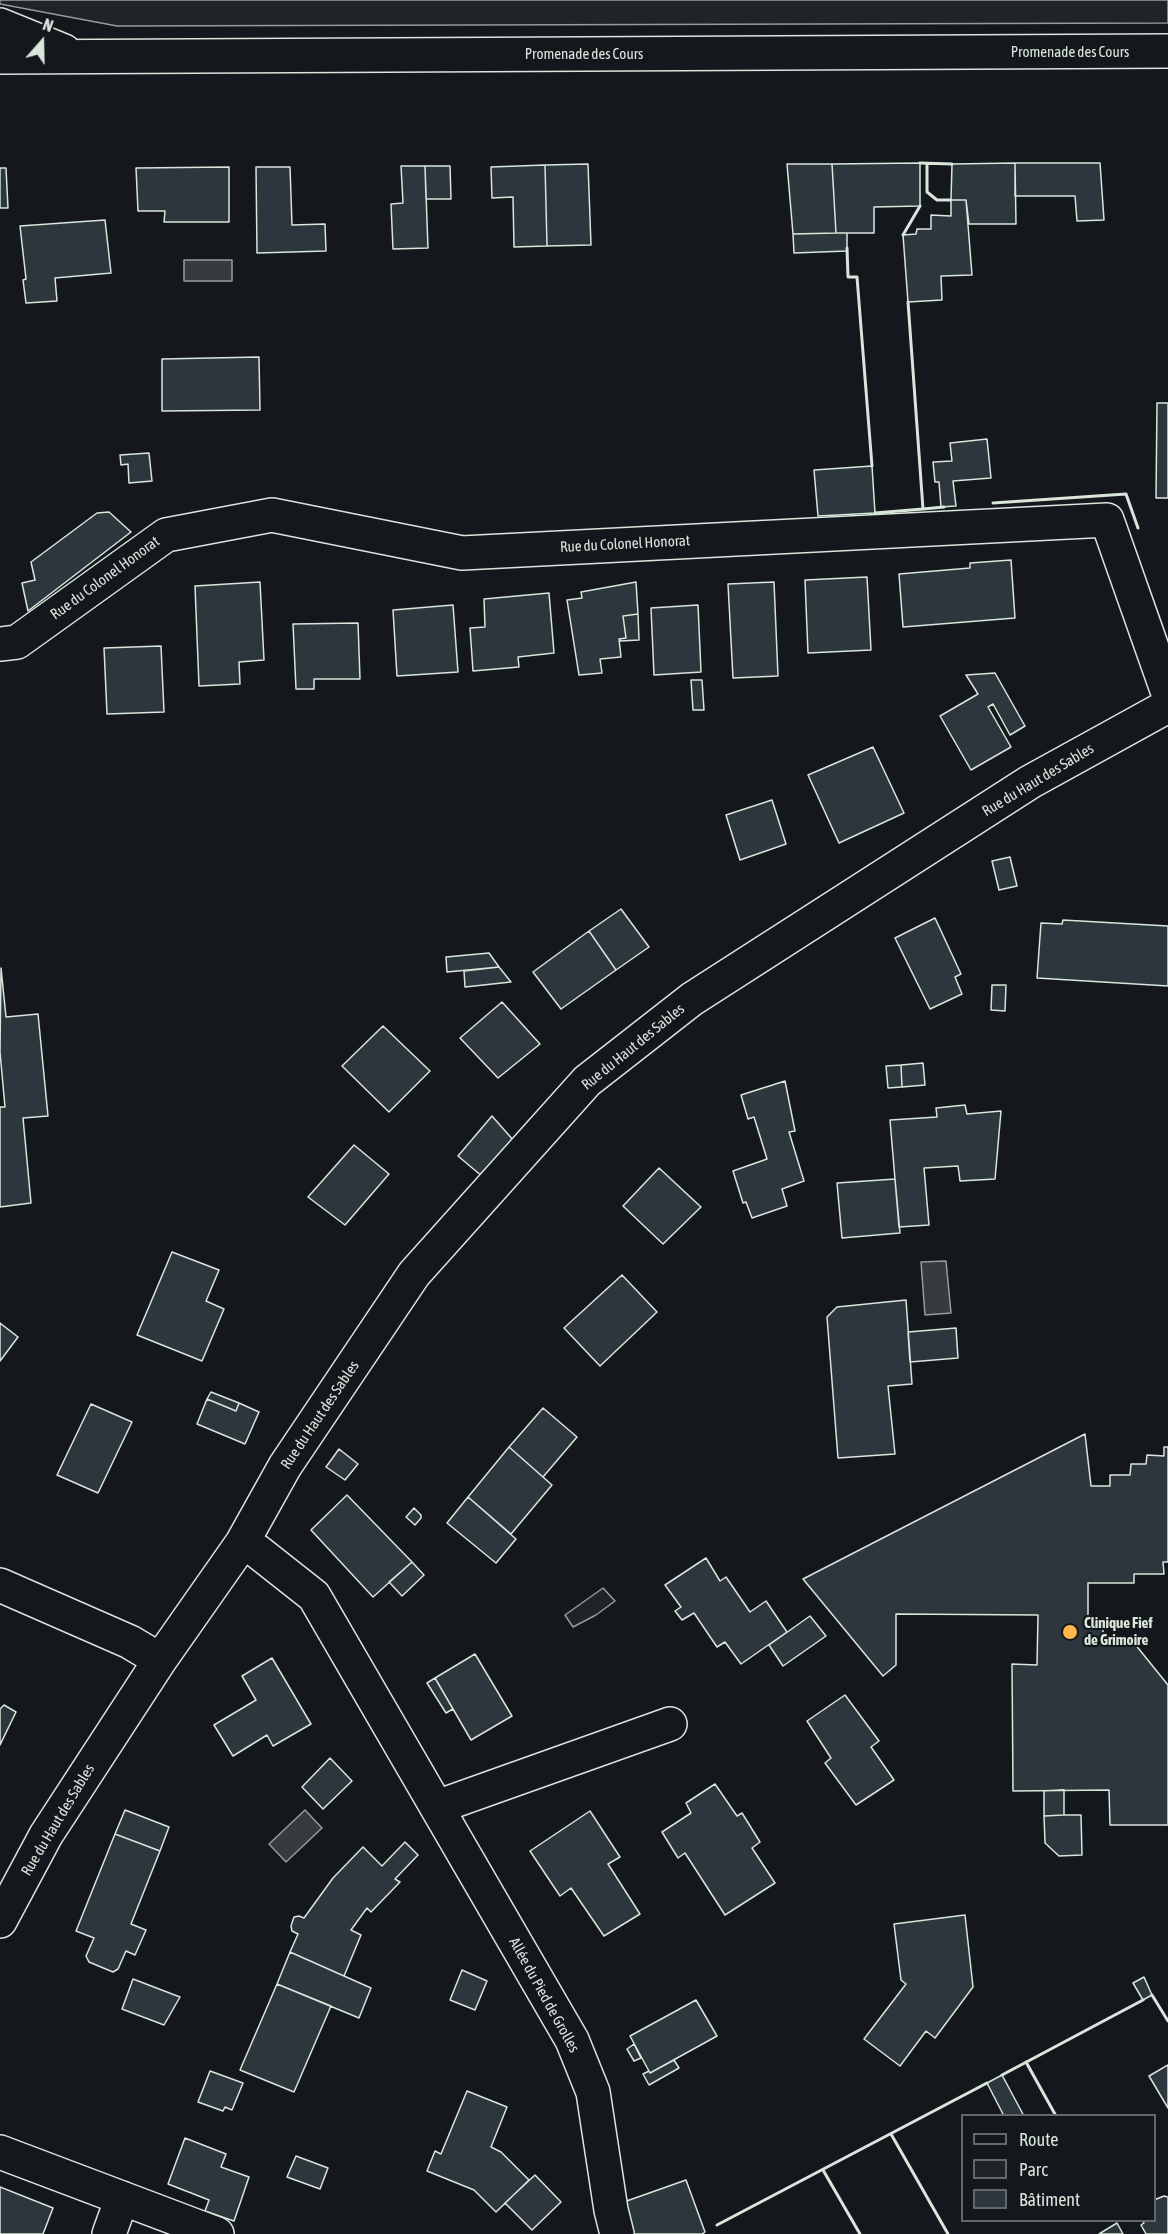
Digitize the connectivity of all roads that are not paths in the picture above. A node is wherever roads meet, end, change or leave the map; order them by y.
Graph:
1 (0, 25) edge
2 (1168, 51) edge
3 (0, 57) edge
4 (80, 57) junction
5 (0, 644) edge
6 (1168, 693) edge
7 (1168, 706) edge
8 (243, 1543) junction
9 (0, 1585) edge
10 (160, 1660) junction
11 (670, 1724) dead end
12 (437, 1807) junction
13 (0, 1922) edge
14 (0, 2152) edge
15 (122, 2198) junction
16 (109, 2234) edge
17 (217, 2234) edge
18 (617, 2234) edge

1 - 4 street
2 - 4 street, Promenade des Cours
3 - 4 street, Promenade des Cours
5 - 6 street, Rue du Colonel Honorat
7 - 8 street, Rue du Haut des Sables
8 - 10 street, Rue du Haut des Sables
8 - 12 street
9 - 10 street
10 - 13 street, Rue du Haut des Sables
11 - 12 street
12 - 18 street, Allée du Pied de Grolles
14 - 15 street
15 - 16 street
15 - 17 street

